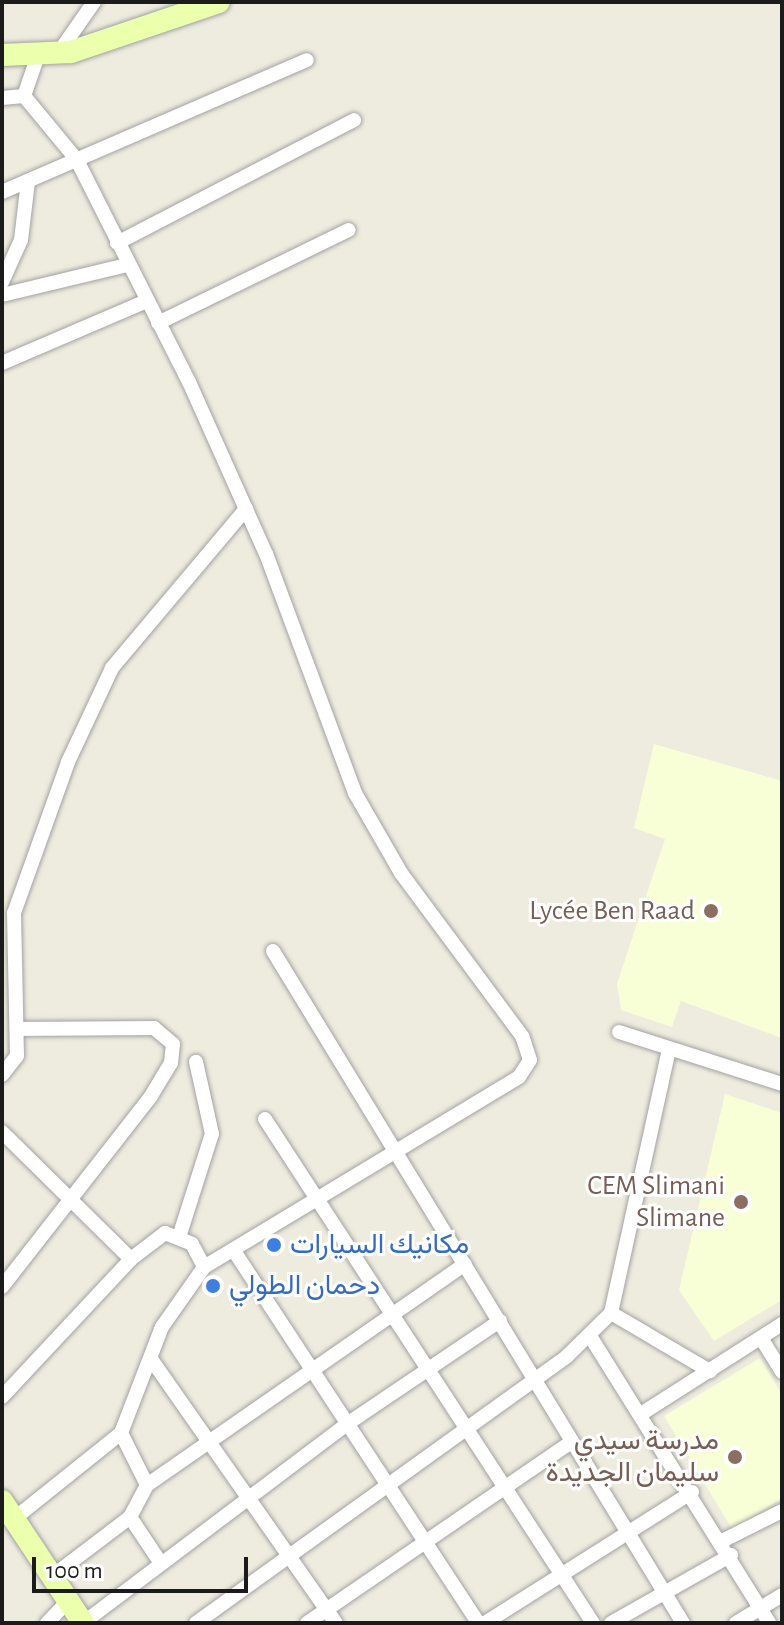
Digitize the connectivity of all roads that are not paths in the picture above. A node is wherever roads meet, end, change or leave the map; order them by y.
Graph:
1 (94, 2) edge
2 (219, 2) edge
3 (2, 55) edge
4 (47, 57) junction
5 (307, 60) dead end
6 (24, 96) junction
7 (2, 98) edge
8 (354, 120) dead end
9 (77, 160) junction
10 (28, 181) junction
11 (2, 192) edge
12 (349, 230) dead end
13 (117, 243) junction
14 (127, 265) junction
15 (2, 282) edge
16 (2, 295) edge
17 (147, 301) junction
18 (158, 323) junction
19 (2, 363) edge
20 (246, 509) junction
21 (273, 951) dead end
22 (18, 1029) junction
23 (619, 1032) dead end
24 (669, 1049) junction
25 (196, 1062) dead end
26 (2, 1075) edge
27 (782, 1084) edge
28 (265, 1119) dead end
29 (2, 1132) edge
30 (393, 1154) junction
31 (321, 1201) junction
32 (72, 1205) junction
33 (180, 1234) junction
34 (236, 1254) junction
35 (131, 1259) junction
36 (465, 1264) junction
37 (204, 1267) junction
38 (2, 1287) edge
39 (394, 1311) junction
40 (611, 1313) junction
41 (500, 1321) junction
42 (782, 1324) edge
43 (590, 1336) junction
44 (761, 1338) junction
45 (151, 1359) junction
46 (431, 1368) junction
47 (312, 1369) junction
48 (710, 1371) junction
49 (782, 1372) edge
50 (534, 1381) junction
51 (2, 1397) edge
52 (641, 1414) junction
53 (350, 1422) junction
54 (466, 1425) junction
55 (121, 1433) junction
56 (213, 1440) junction
57 (570, 1443) junction
58 (386, 1481) junction
59 (147, 1485) junction
60 (506, 1485) junction
61 (692, 1492) junction
62 (251, 1495) junction
63 (9, 1509) edge
64 (782, 1511) edge
65 (130, 1517) junction
66 (628, 1534) junction
67 (425, 1539) junction
68 (722, 1541) junction
69 (288, 1554) junction
70 (731, 1555) junction
71 (160, 1562) junction
72 (561, 1574) junction
73 (54, 1575) junction
74 (663, 1591) junction
75 (782, 1595) edge
76 (69, 1600) junction
77 (760, 1608) junction
78 (327, 1609) junction
79 (47, 1623) edge
80 (83, 1623) edge
81 (196, 1623) edge
82 (307, 1623) edge
83 (336, 1623) edge
84 (478, 1623) edge
85 (485, 1623) edge
86 (593, 1623) edge
87 (611, 1623) edge
88 (683, 1623) edge
89 (736, 1623) edge
90 (769, 1623) edge

1 - 4 street
2 - 4 main road
3 - 4 main road
4 - 6 street
5 - 9 street
6 - 7 street
6 - 9 street
8 - 13 street
9 - 10 street
9 - 13 street
10 - 11 street
10 - 15 street
12 - 18 street
13 - 14 street
14 - 16 street
14 - 17 street
17 - 18 street
17 - 19 street
18 - 20 street
20 - 22 street
20 - 30 street
21 - 30 street
22 - 26 street
22 - 32 street
23 - 24 street
24 - 27 street
24 - 40 street
25 - 33 street
28 - 31 street
29 - 32 street
30 - 31 street
30 - 36 street
31 - 34 street
31 - 39 street
32 - 35 street
32 - 38 street
33 - 35 street
33 - 37 street
34 - 37 street
34 - 47 street
35 - 51 street
36 - 39 street
36 - 41 street
37 - 45 street
39 - 46 street
39 - 47 street
40 - 43 street
40 - 48 street
41 - 46 street
41 - 50 street
42 - 44 street
43 - 50 street
43 - 52 street
44 - 48 street
44 - 49 street
45 - 55 street
45 - 56 street
46 - 53 street
46 - 54 street
47 - 53 street
47 - 56 street
48 - 52 street
50 - 54 street
50 - 57 street
52 - 61 street
53 - 58 street
53 - 62 street
54 - 58 street
54 - 60 street
55 - 59 street
55 - 63 street
56 - 59 street
56 - 62 street
57 - 60 street
57 - 66 street
58 - 67 street
58 - 69 street
59 - 65 street
60 - 67 street
60 - 72 street
61 - 66 street
61 - 68 street
62 - 69 street
62 - 71 street
63 - 73 main road
64 - 68 street
65 - 71 street
65 - 73 street
66 - 72 street
66 - 74 street
67 - 78 street
67 - 84 street
68 - 70 street
69 - 78 street
69 - 81 street
70 - 74 street
70 - 77 street
71 - 80 street
72 - 85 street
72 - 86 street
73 - 76 main road
74 - 87 street
74 - 88 street
75 - 77 street
76 - 79 street
76 - 80 main road
77 - 89 street
77 - 90 street
78 - 82 street
78 - 83 street

